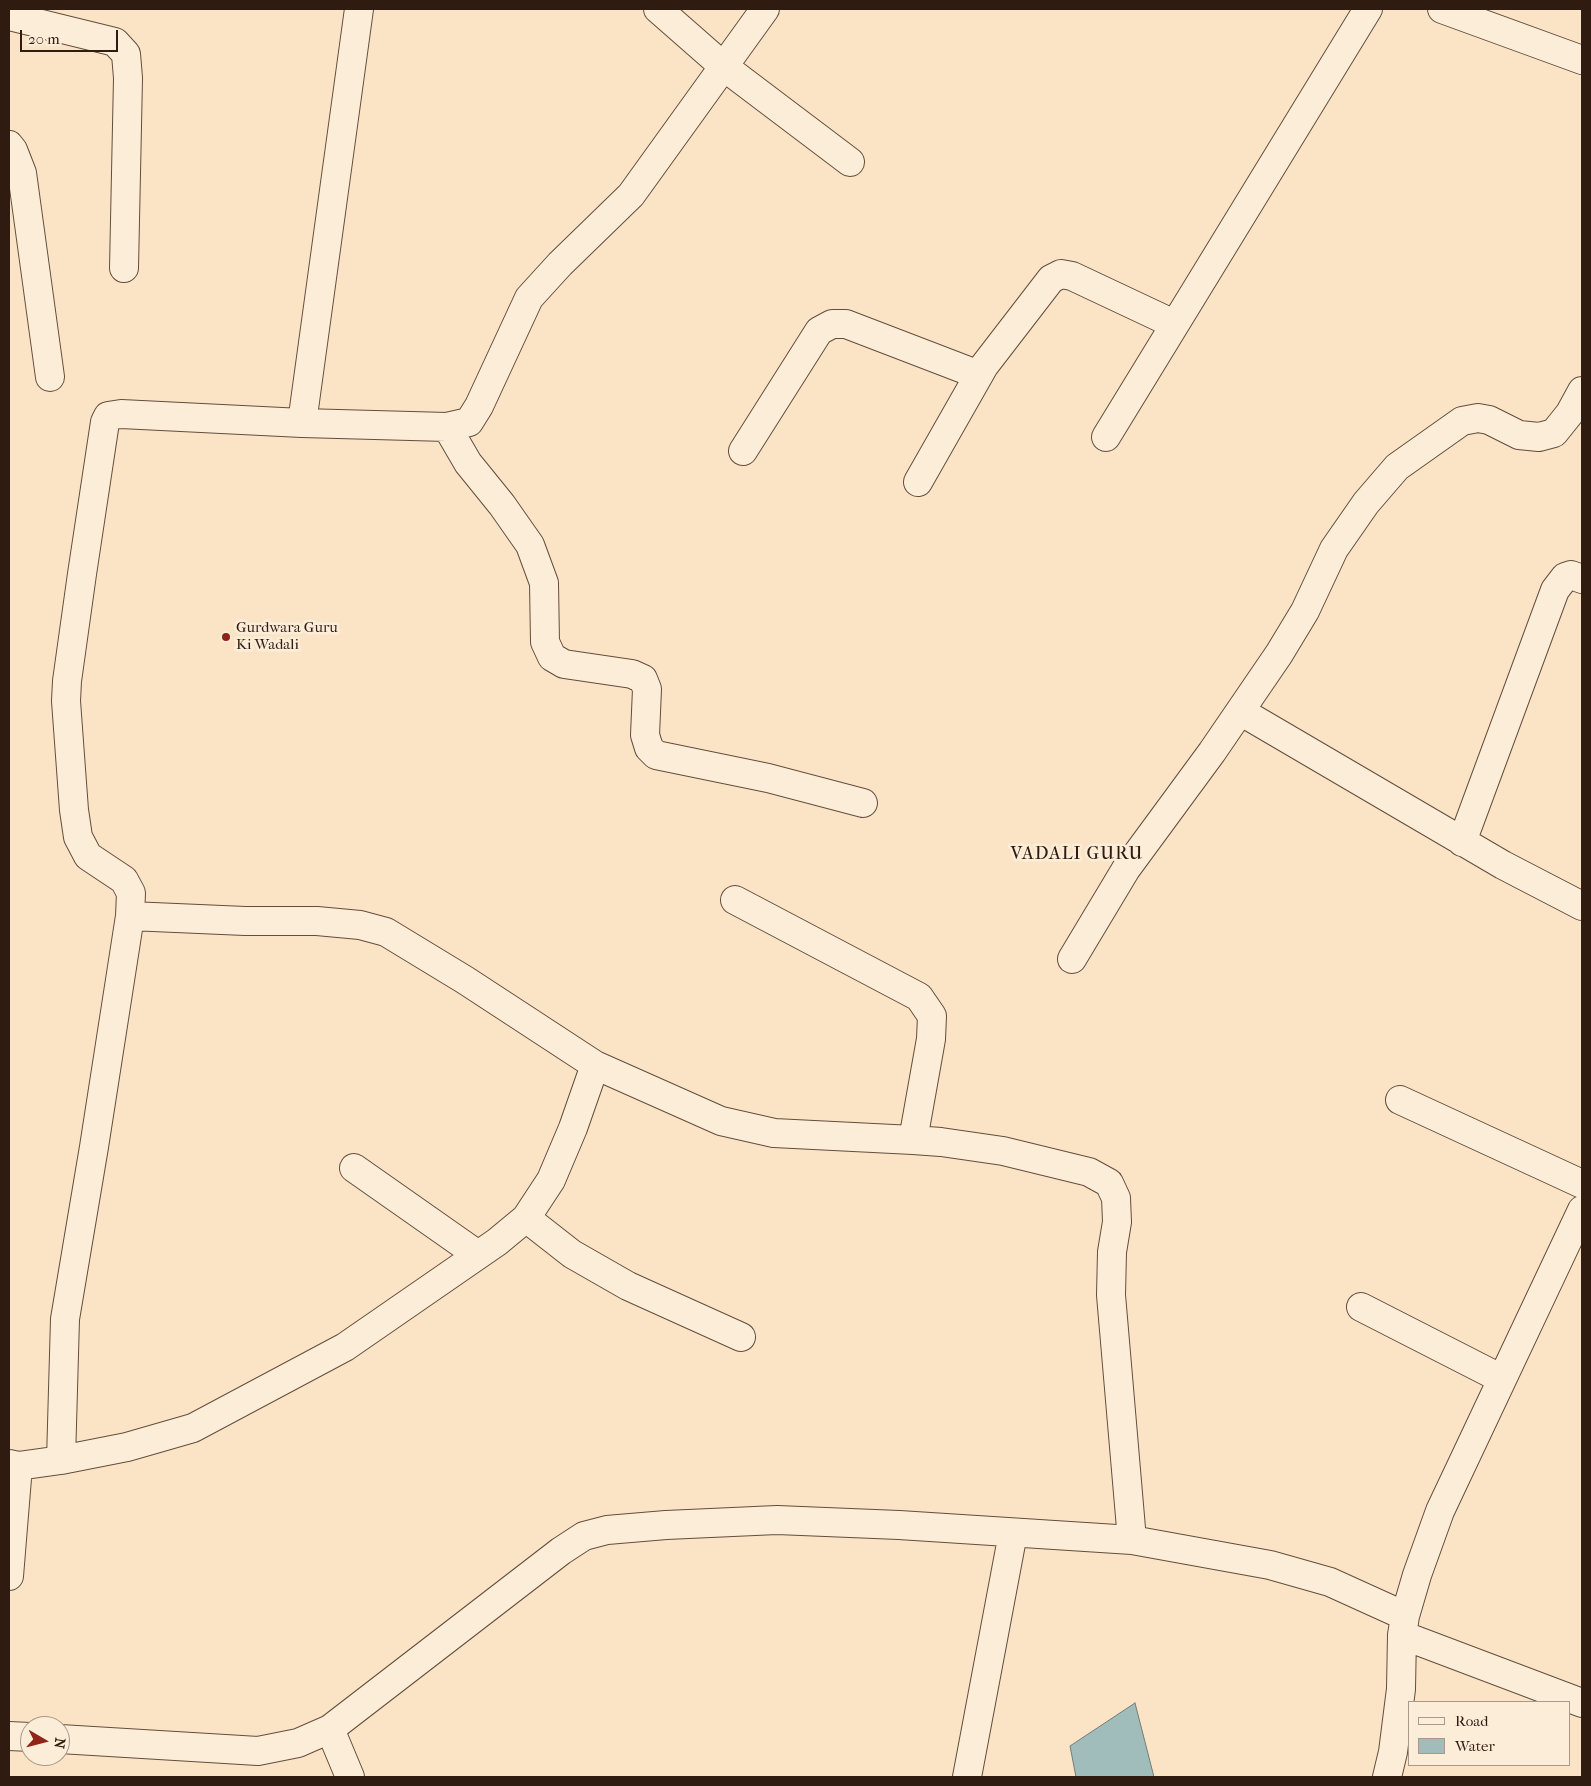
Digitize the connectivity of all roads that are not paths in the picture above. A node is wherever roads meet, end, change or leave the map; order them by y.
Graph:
1 (359, 9) edge
2 (658, 9) edge
3 (765, 9) edge
4 (1368, 9) edge
5 (1442, 9) edge
6 (9, 16) edge
7 (1582, 60) edge
8 (723, 66) junction
9 (9, 145) edge
10 (850, 162) dead end
11 (124, 268) dead end
12 (1174, 324) junction
13 (979, 375) junction
14 (50, 377) dead end
15 (1582, 391) edge
16 (302, 423) junction
17 (447, 427) junction
18 (1106, 437) dead end
19 (743, 451) dead end
20 (918, 482) dead end
21 (1582, 579) edge
22 (1240, 711) junction
23 (863, 803) dead end
24 (1462, 842) junction
25 (735, 900) dead end
26 (1582, 906) edge
27 (130, 916) junction
28 (1072, 959) dead end
29 (595, 1065) junction
30 (1400, 1100) dead end
31 (913, 1140) junction
32 (354, 1168) dead end
33 (1582, 1184) edge
34 (1582, 1210) edge
35 (526, 1218) junction
36 (478, 1255) junction
37 (1361, 1308) dead end
38 (741, 1337) dead end
39 (1502, 1379) junction
40 (61, 1460) junction
41 (13, 1465) edge
42 (1013, 1533) junction
43 (1132, 1540) junction
44 (9, 1576) edge
45 (1404, 1626) junction
46 (1582, 1703) edge
47 (330, 1729) junction
48 (70, 1740) edge
49 (350, 1777) edge
50 (967, 1777) edge
51 (1387, 1777) edge

1 - 16 street
2 - 8 street
3 - 8 street
4 - 12 street
5 - 7 street
6 - 11 street
8 - 10 street
8 - 17 street
9 - 14 street
12 - 13 street
12 - 18 street
13 - 19 street
13 - 20 street
15 - 22 street
16 - 17 street
16 - 27 street
17 - 23 street
21 - 24 street
22 - 24 street
22 - 28 street
24 - 26 street
25 - 31 street
27 - 29 street
27 - 40 street
29 - 31 street
29 - 35 street
30 - 33 street
31 - 43 street
32 - 36 street
34 - 39 street
35 - 36 street
35 - 38 street
36 - 40 street
37 - 39 street
39 - 45 street
40 - 41 street
41 - 44 street
42 - 43 street
42 - 47 street
42 - 50 street
43 - 45 street
45 - 46 street
45 - 51 street
47 - 48 street
47 - 49 street

